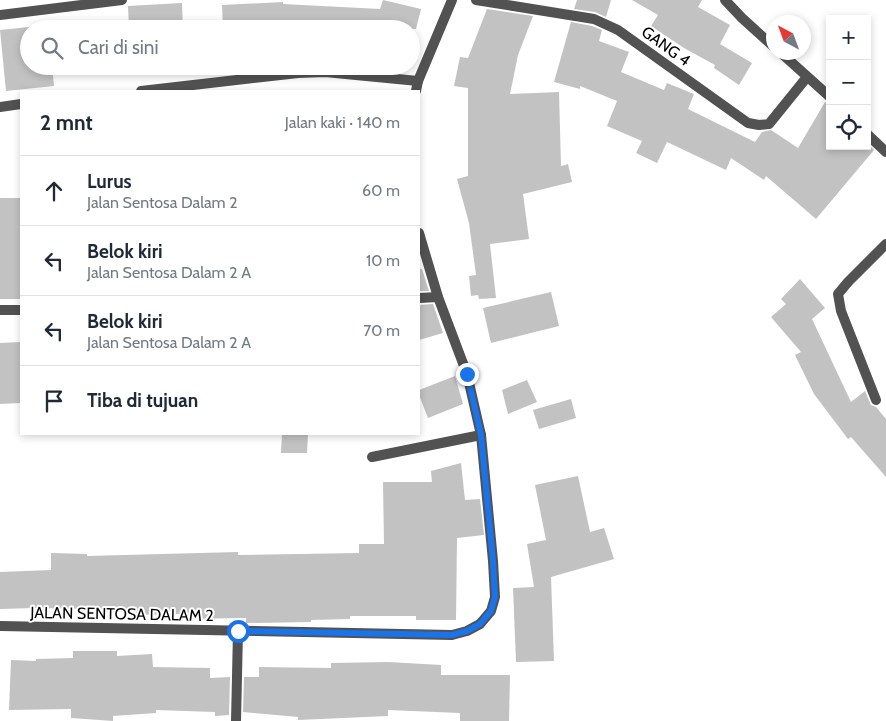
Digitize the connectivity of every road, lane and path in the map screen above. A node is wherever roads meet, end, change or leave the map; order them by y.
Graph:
1 (122, 0) edge
2 (452, 0) edge
3 (476, 0) edge
4 (725, 0) edge
5 (0, 14) edge
6 (766, 40) edge
7 (789, 60) edge
8 (289, 75) edge
9 (344, 75) edge
10 (807, 76) junction
11 (417, 86) edge
12 (150, 90) edge
13 (826, 94) edge
14 (20, 104) edge
15 (0, 107) edge
16 (871, 138) edge
17 (886, 152) edge
18 (420, 236) edge
19 (886, 244) edge
20 (438, 297) junction
21 (420, 298) edge
22 (0, 310) edge
23 (20, 310) edge
24 (876, 400) dead end
25 (481, 435) junction
26 (372, 457) dead end
27 (0, 626) edge
28 (238, 631) junction
29 (236, 721) edge

1 - 5 street
2 - 11 street
3 - 10 street, GANG 4
4 - 6 street
7 - 10 street
8 - 12 street
9 - 11 street
10 - 13 street
14 - 15 street
16 - 17 street
18 - 20 street
19 - 24 street
20 - 21 street
20 - 25 street
22 - 23 street
25 - 26 street
25 - 28 street, JALAN SENTOSA DALAM 2
27 - 28 street, JALAN SENTOSA DALAM 2
28 - 29 street

